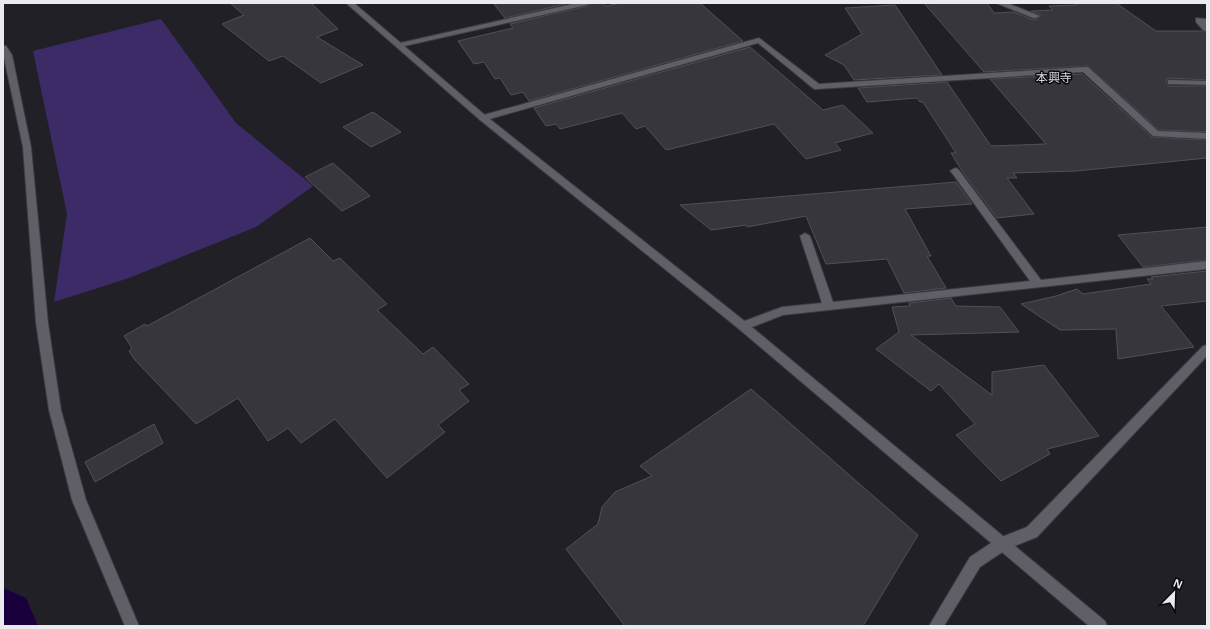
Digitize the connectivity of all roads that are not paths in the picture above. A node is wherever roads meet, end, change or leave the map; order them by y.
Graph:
1 (350, 3) edge
2 (587, 3) edge
3 (1000, 3) edge
4 (1036, 16) dead end
5 (1207, 21) edge
6 (1207, 29) edge
7 (400, 46) junction
8 (3, 48) edge
9 (1171, 82) dead end
10 (1207, 83) edge
11 (483, 118) junction
12 (1207, 136) edge
13 (954, 171) dead end
14 (805, 236) dead end
15 (1207, 265) edge
16 (1038, 284) junction
17 (829, 306) junction
18 (743, 326) junction
19 (1207, 349) edge
20 (1002, 544) junction
21 (132, 626) edge
22 (936, 626) edge
23 (1100, 626) edge

1 - 7 street
2 - 7 street
3 - 4 street
5 - 6 street
7 - 11 street
8 - 21 street
9 - 10 street
11 - 12 street
11 - 18 street
13 - 16 street
14 - 17 street
15 - 16 street
16 - 17 street
17 - 18 street
18 - 20 street
19 - 20 street
20 - 22 street
20 - 23 street

